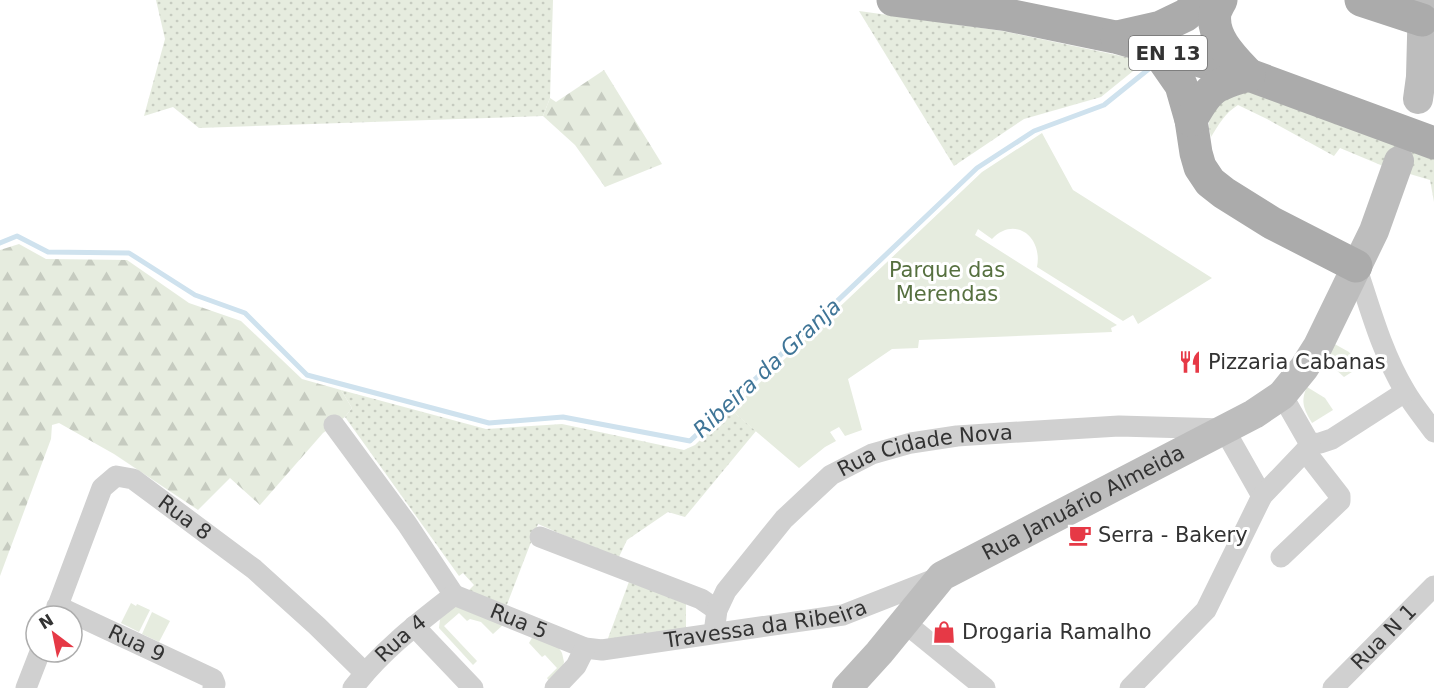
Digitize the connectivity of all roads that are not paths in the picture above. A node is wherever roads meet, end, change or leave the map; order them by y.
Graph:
1 (893, 0) edge
2 (1202, 0) edge
3 (1221, 0) edge
4 (1361, 0) edge
5 (1422, 10) edge
6 (1115, 37) junction
7 (1156, 49) junction
8 (1249, 75) junction
9 (1418, 99) dead end
10 (1191, 120) junction
11 (1434, 143) edge
12 (1399, 161) dead end
13 (1356, 266) junction
14 (1405, 392) junction
15 (1282, 395) junction
16 (334, 425) dead end
17 (1224, 429) junction
18 (1434, 432) edge
19 (1307, 447) junction
20 (1262, 496) junction
21 (540, 537) dead end
22 (1281, 557) dead end
23 (942, 576) junction
24 (1434, 586) edge
25 (454, 595) junction
26 (59, 604) edge
27 (717, 610) junction
28 (904, 622) junction
29 (84, 624) edge
30 (414, 626) junction
31 (714, 633) junction
32 (585, 648) junction
33 (879, 653) junction
34 (35, 664) edge
35 (359, 680) edge
36 (206, 683) edge
37 (26, 688) edge
38 (473, 688) edge
39 (555, 688) edge
40 (847, 688) edge
41 (855, 688) edge
42 (986, 688) edge
43 (1130, 688) edge
44 (1332, 688) edge

1 - 6 main road, EN 13
2 - 6 main road
3 - 8 main road
4 - 5 main road
5 - 9 street
6 - 7 main road, EN 13
7 - 8 main road, EN 13
7 - 10 main road
8 - 10 main road
8 - 11 main road, EN 13
10 - 13 main road
12 - 13 street, Rua Januário Almeida
13 - 14 street
13 - 15 street, Rua Januário Almeida
14 - 18 street
14 - 19 street
15 - 17 street, Rua Januário Almeida
15 - 19 street
16 - 25 street
17 - 20 street
17 - 23 street, Rua Januário Almeida
17 - 27 street, Rua Cidade Nova
19 - 20 street
19 - 22 street
20 - 43 street
21 - 27 street
23 - 28 street
23 - 31 street, Travessa da Ribeira
24 - 44 street, Rua N 1
25 - 30 street, Rua 4
25 - 32 street, Rua 5
26 - 35 street, Rua 8
27 - 31 street, Rua Cidade Nova
28 - 33 street
28 - 42 street
29 - 36 street, Rua 9
30 - 35 street, Rua 4
30 - 38 street
31 - 32 street, Travessa da Ribeira
32 - 39 street
33 - 40 street
33 - 41 street
34 - 37 street

